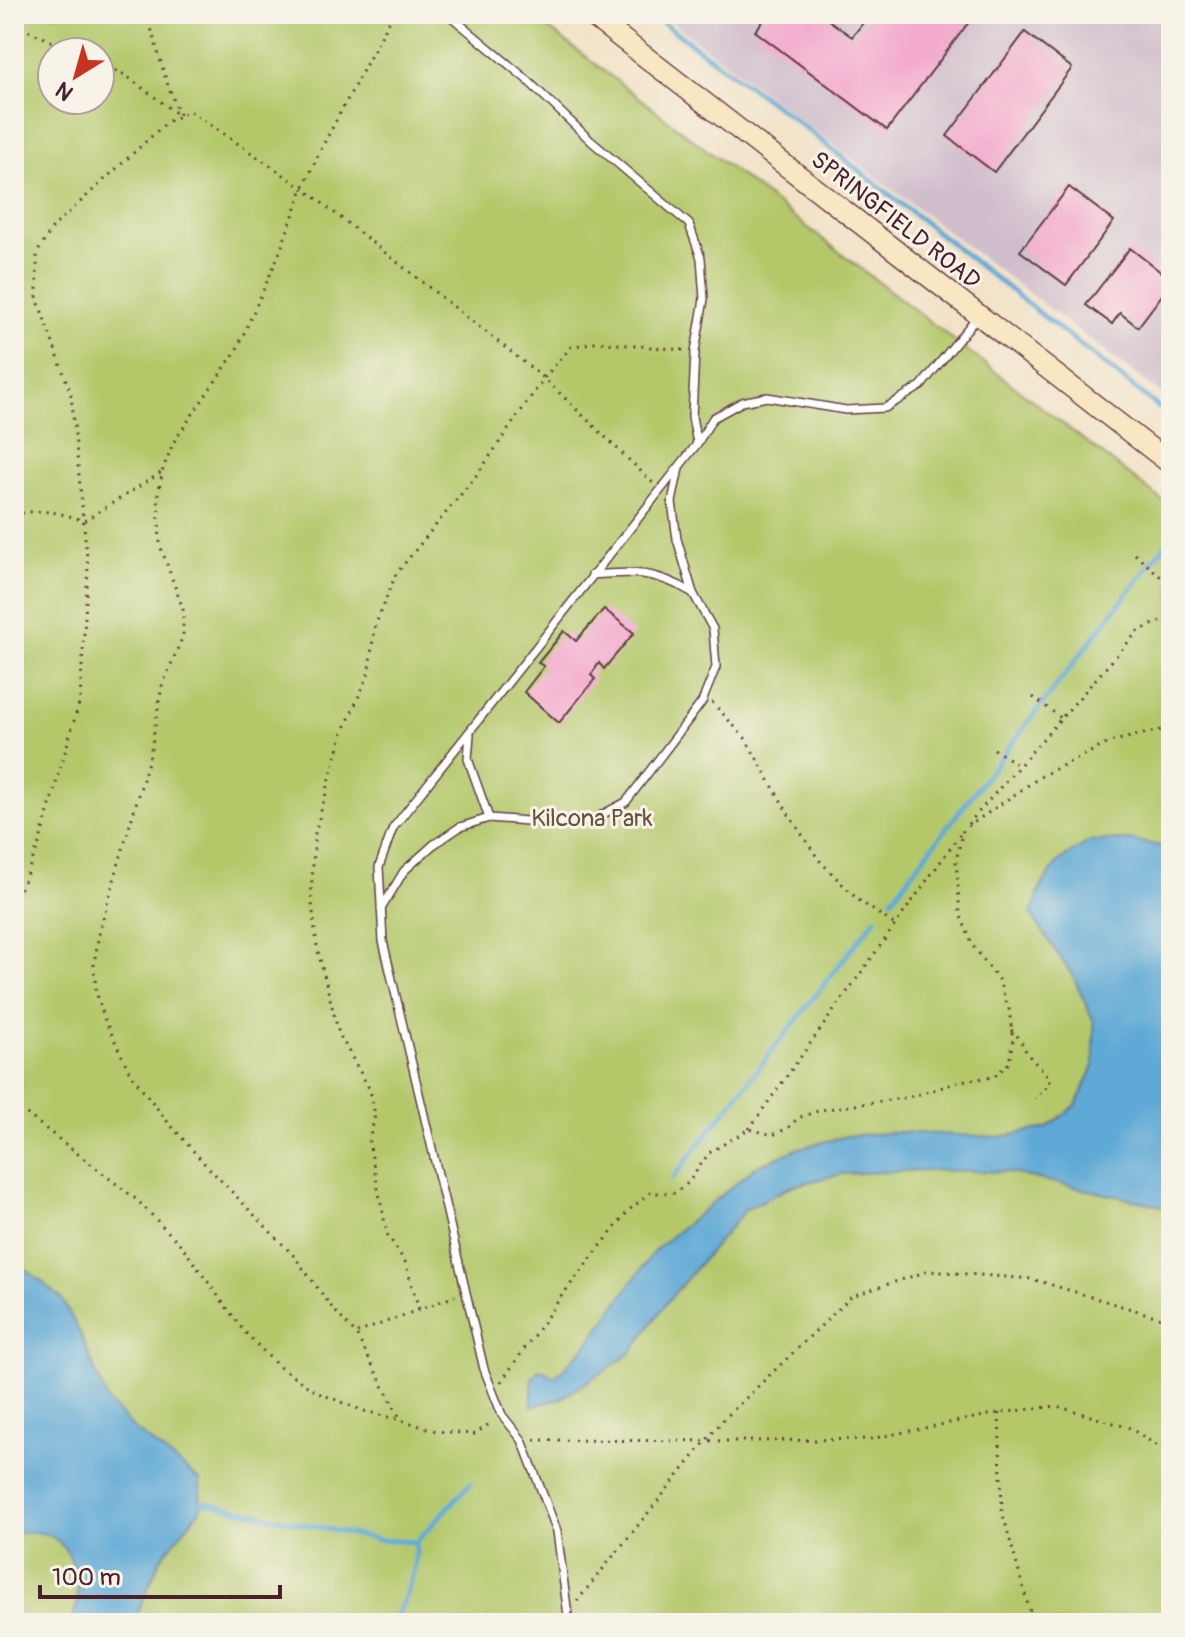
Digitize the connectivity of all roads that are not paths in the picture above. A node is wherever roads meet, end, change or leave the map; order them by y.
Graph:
1 (448, 14) edge
2 (590, 14) edge
3 (978, 316) junction
4 (697, 444) junction
5 (1171, 464) edge
6 (680, 466) junction
7 (591, 575) junction
8 (693, 593) junction
9 (470, 731) junction
10 (489, 818) junction
11 (380, 911) junction
12 (569, 1623) edge

1 - 4 lane
2 - 3 street, SPRINGFIELD ROAD
3 - 4 lane
3 - 5 street, SPRINGFIELD ROAD
4 - 6 lane
6 - 7 lane
6 - 8 lane
7 - 8 lane
7 - 9 lane
8 - 10 lane
9 - 10 lane
9 - 11 lane
10 - 11 lane
11 - 12 lane

